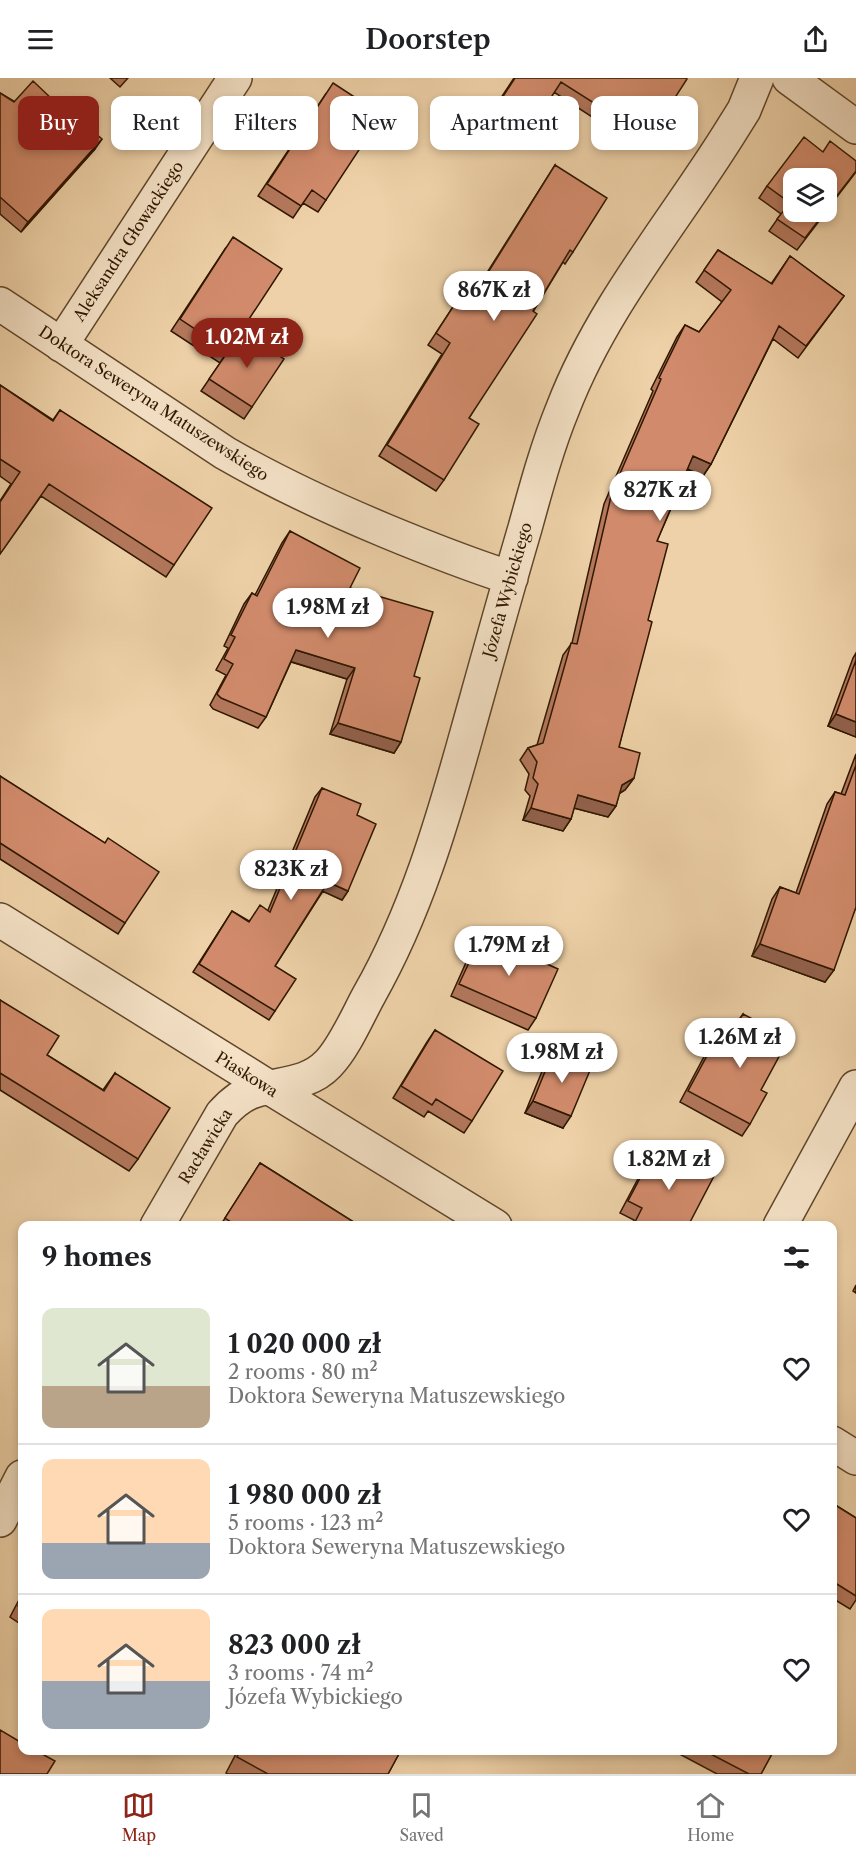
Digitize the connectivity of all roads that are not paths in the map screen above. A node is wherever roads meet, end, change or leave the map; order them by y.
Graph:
1 (235, 78) edge
2 (757, 78) edge
3 (789, 78) edge
4 (856, 127) edge
5 (0, 304) edge
6 (61, 345) junction
7 (511, 578) junction
8 (0, 920) edge
9 (856, 1087) edge
10 (270, 1088) junction
11 (161, 1221) edge
12 (487, 1221) edge
13 (783, 1221) edge
14 (837, 1446) edge
15 (856, 1458) edge
16 (18, 1485) edge
17 (0, 1520) edge

1 - 6 street, Aleksandra Głowackiego
2 - 7 street, Józefa Wybickiego
3 - 4 street
5 - 6 street, Doktora Seweryna Matuszewskiego
6 - 7 street, Doktora Seweryna Matuszewskiego
7 - 10 street, Józefa Wybickiego
8 - 10 street, Piaskowa
9 - 13 street
10 - 11 street, Racławicka
10 - 12 street, Piaskowa
14 - 15 street
16 - 17 street

